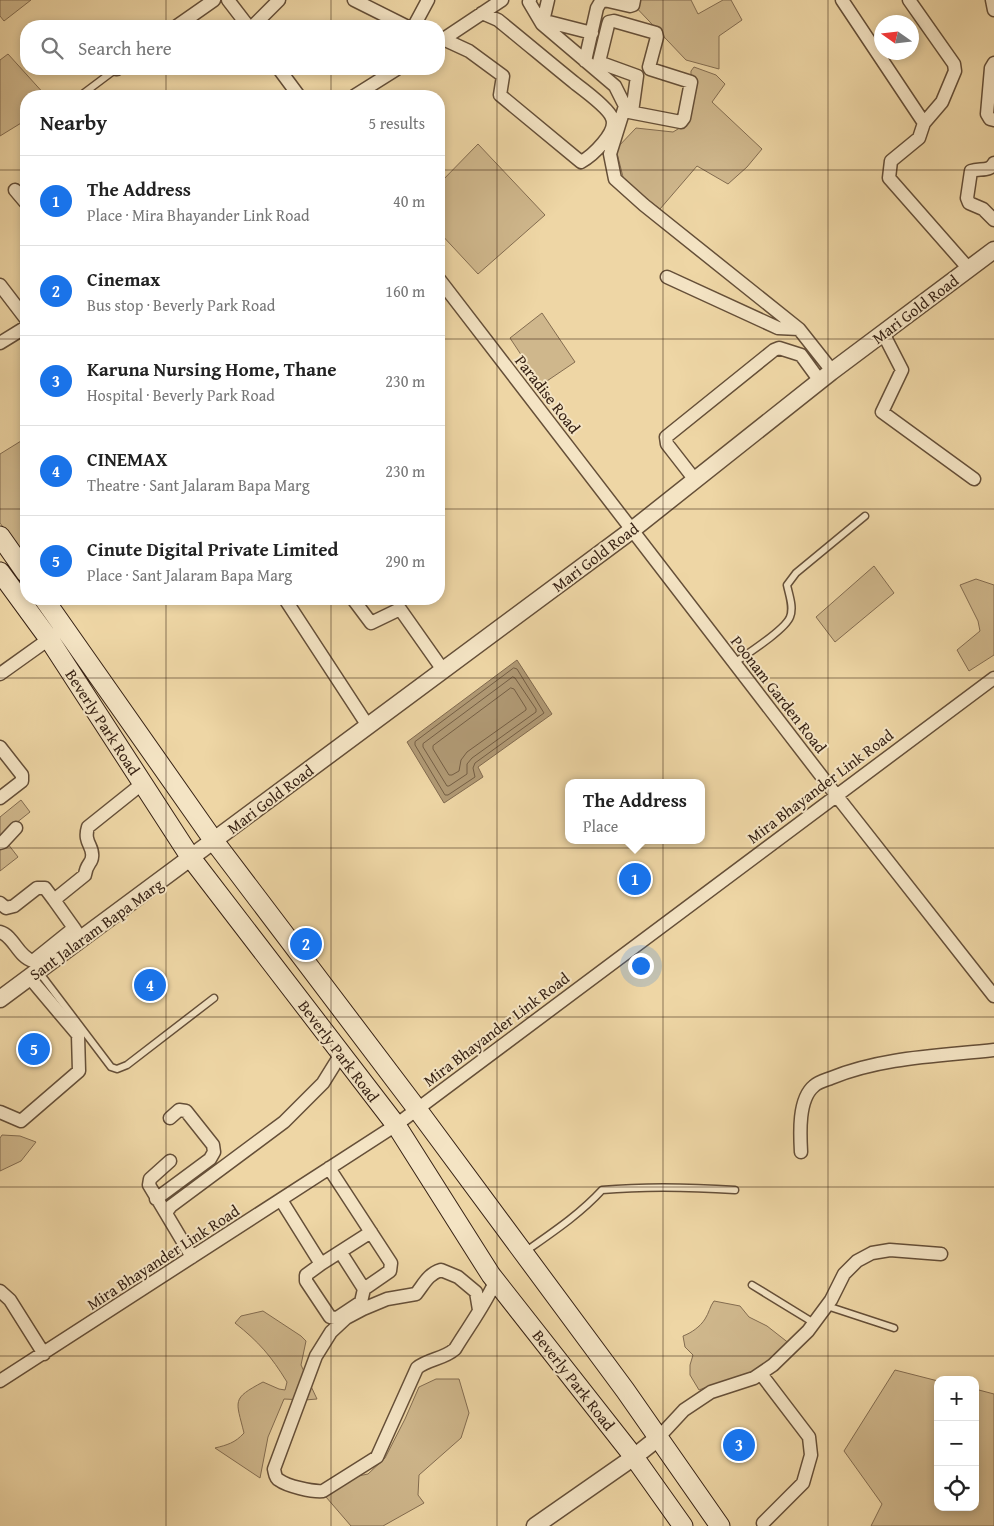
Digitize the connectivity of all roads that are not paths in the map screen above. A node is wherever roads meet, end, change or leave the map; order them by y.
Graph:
1 (214, 0) edge
2 (228, 0) edge
3 (279, 0) edge
4 (354, 0) edge
5 (428, 0) edge
6 (530, 0) edge
7 (548, 0) edge
8 (634, 0) edge
9 (842, 0) edge
10 (909, 0) edge
11 (992, 0) edge
12 (495, 2) edge
13 (994, 10) edge
14 (482, 14) junction
15 (186, 20) edge
16 (243, 20) edge
17 (258, 20) edge
18 (394, 20) edge
19 (417, 20) edge
20 (592, 33) junction
21 (445, 37) edge
22 (445, 42) edge
23 (585, 61) junction
24 (600, 63) junction
25 (994, 63) edge
26 (109, 75) edge
27 (283, 75) edge
28 (387, 75) edge
29 (88, 90) edge
30 (295, 90) edge
31 (364, 90) edge
32 (628, 111) junction
33 (994, 120) edge
34 (924, 123) junction
35 (994, 162) edge
36 (15, 190) dead end
37 (20, 196) edge
38 (994, 220) edge
39 (994, 250) edge
40 (969, 268) junction
41 (667, 277) dead end
42 (0, 286) edge
43 (445, 286) edge
44 (20, 311) edge
45 (799, 329) junction
46 (20, 331) edge
47 (883, 333) junction
48 (0, 343) edge
49 (826, 376) junction
50 (974, 479) dead end
51 (695, 480) junction
52 (865, 516) dead end
53 (632, 530) junction
54 (0, 536) edge
55 (20, 564) edge
56 (0, 572) edge
57 (20, 599) edge
58 (24, 605) edge
59 (48, 605) edge
60 (289, 605) edge
61 (358, 605) edge
62 (49, 639) junction
63 (734, 663) junction
64 (443, 670) junction
65 (0, 674) edge
66 (994, 678) edge
67 (368, 726) junction
68 (0, 747) edge
69 (143, 783) junction
70 (836, 794) junction
71 (0, 798) edge
72 (16, 828) dead end
73 (214, 841) junction
74 (0, 843) edge
75 (191, 858) junction
76 (54, 900) junction
77 (0, 903) edge
78 (0, 932) edge
79 (78, 933) junction
80 (34, 974) junction
81 (994, 996) edge
82 (214, 998) dead end
83 (0, 999) edge
84 (994, 1050) edge
85 (341, 1054) junction
86 (417, 1109) junction
87 (0, 1112) edge
88 (170, 1118) dead end
89 (396, 1125) junction
90 (801, 1152) dead end
91 (170, 1161) dead end
92 (329, 1168) junction
93 (735, 1190) dead end
94 (156, 1199) junction
95 (281, 1200) junction
96 (168, 1210) dead end
97 (371, 1232) junction
98 (341, 1252) junction
99 (522, 1253) junction
100 (941, 1254) dead end
101 (192, 1258) junction
102 (321, 1264) junction
103 (496, 1280) junction
104 (752, 1285) dead end
105 (364, 1289) junction
106 (0, 1291) edge
107 (827, 1306) junction
108 (479, 1310) junction
109 (814, 1323) junction
110 (894, 1328) dead end
111 (44, 1354) junction
112 (760, 1374) junction
113 (0, 1381) edge
114 (658, 1438) junction
115 (634, 1457) junction
116 (763, 1523) dead end
117 (535, 1526) edge
118 (683, 1526) edge
119 (720, 1526) edge

1 - 15 street
2 - 16 street
3 - 17 street
4 - 18 street
5 - 19 street
6 - 23 street
7 - 20 street
8 - 20 street
9 - 34 street
10 - 34 street
11 - 13 street
12 - 14 street
14 - 21 street
14 - 22 street
20 - 23 street
23 - 24 street
24 - 32 street
24 - 32 street
24 - 32 street
25 - 33 street
26 - 29 lane
27 - 30 street
28 - 31 street
32 - 45 street
34 - 40 street
35 - 38 street
36 - 37 street
39 - 40 street, Mari Gold Road
40 - 47 street, Mari Gold Road
41 - 45 street
42 - 44 street
43 - 53 street, Paradise Road
45 - 49 street
46 - 48 street
47 - 49 street, Mari Gold Road
47 - 50 street
49 - 51 street, Mari Gold Road
49 - 51 street
51 - 53 street, Mari Gold Road
52 - 63 lane
53 - 63 street, Poonam Garden Road
53 - 64 street, Mari Gold Road
54 - 55 main road
56 - 57 main road, Beverly Park Road
58 - 62 main road, Beverly Park Road
59 - 73 main road, Beverly Park Road
60 - 67 street
61 - 64 street
62 - 65 street
62 - 69 main road, Beverly Park Road
63 - 70 street, Poonam Garden Road
64 - 67 street, Mari Gold Road
66 - 70 street, Mira Bhayander Link Road
67 - 73 street, Mari Gold Road
68 - 71 street
69 - 75 main road, Beverly Park Road
69 - 76 street
70 - 81 street, Poonam Garden Road
70 - 86 street, Mira Bhayander Link Road
72 - 74 street
73 - 75 street, Mari Gold Road
73 - 86 main road, Beverly Park Road
75 - 79 street, Sant Jalaram Bapa Marg
75 - 85 main road, Beverly Park Road
76 - 77 street
76 - 79 street
78 - 79 street
79 - 80 street, Sant Jalaram Bapa Marg
80 - 82 lane
80 - 83 street, Sant Jalaram Bapa Marg
80 - 87 street
84 - 90 street
85 - 89 main road, Beverly Park Road
85 - 96 street
86 - 89 street, Mira Bhayander Link Road
86 - 99 main road, Beverly Park Road
88 - 94 street
89 - 92 street, Mira Bhayander Link Road
89 - 103 main road, Beverly Park Road
91 - 94 street
92 - 95 street, Mira Bhayander Link Road
92 - 97 street
93 - 99 lane
94 - 101 street
95 - 101 street, Mira Bhayander Link Road
95 - 102 street
97 - 98 street
97 - 105 street
98 - 102 street
98 - 105 street
99 - 114 main road, Beverly Park Road
100 - 107 street
101 - 111 street, Mira Bhayander Link Road
102 - 105 street
103 - 108 street
103 - 115 main road, Beverly Park Road
104 - 109 lane
106 - 111 street
107 - 109 street
107 - 110 lane
108 - 108 street
109 - 112 street
111 - 113 street, Mira Bhayander Link Road
112 - 114 street
112 - 116 street
114 - 115 street
114 - 119 main road, Beverly Park Road
115 - 117 street
115 - 118 main road, Beverly Park Road

